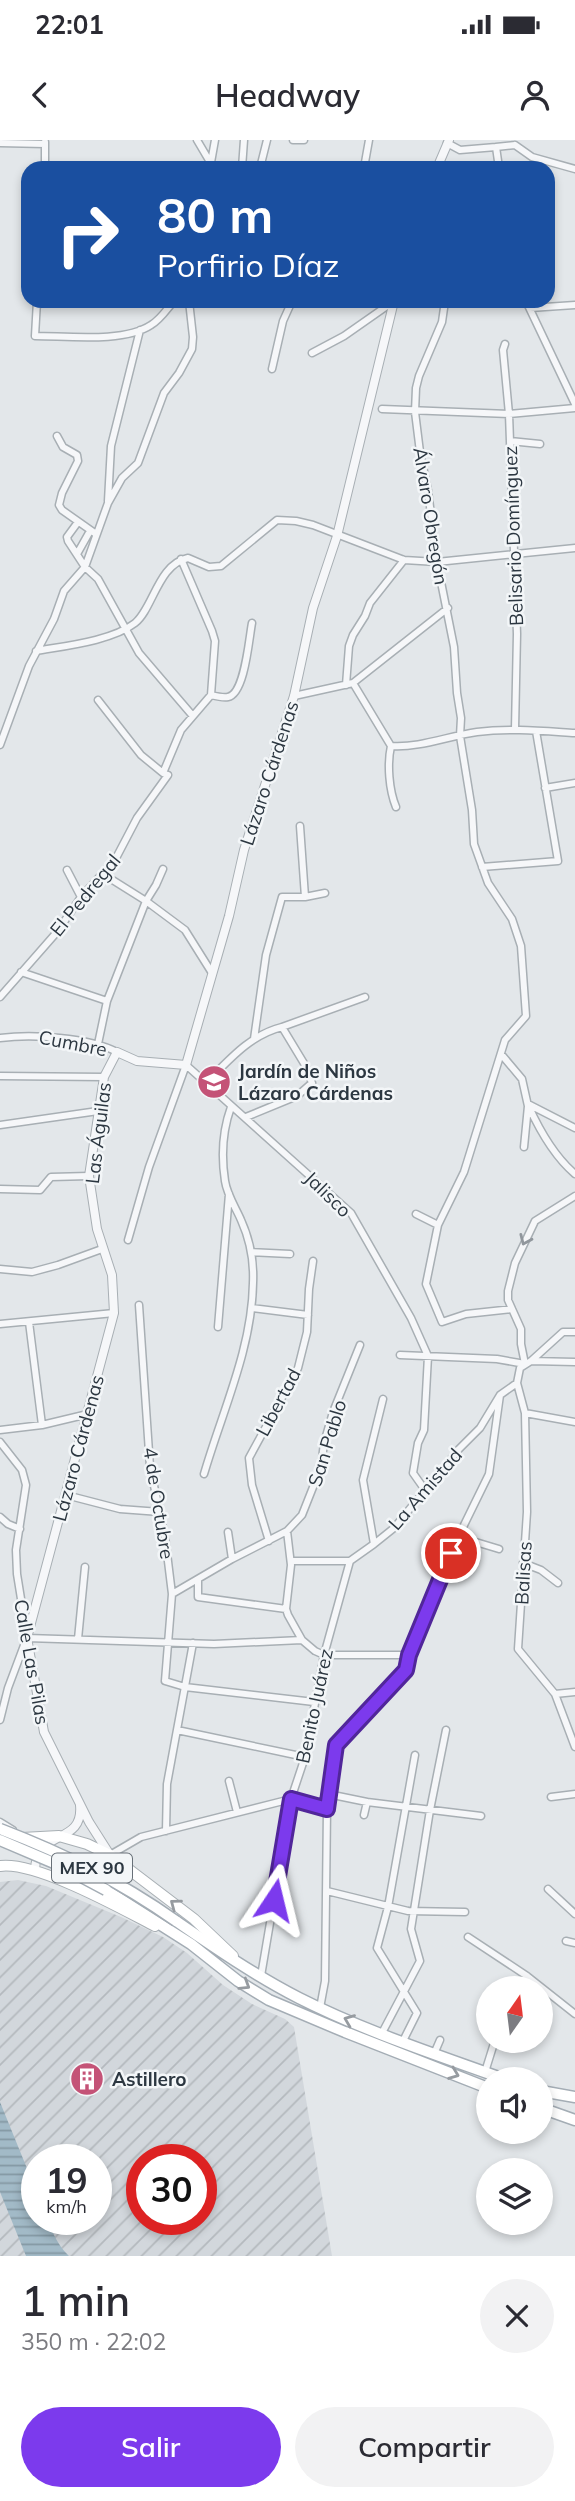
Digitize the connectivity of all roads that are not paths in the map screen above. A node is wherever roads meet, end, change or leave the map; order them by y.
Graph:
1 (197, 140) edge
2 (215, 140) edge
3 (244, 140) edge
4 (267, 140) edge
5 (293, 140) edge
6 (304, 140) edge
7 (369, 140) edge
8 (448, 141) edge
9 (45, 142) edge
10 (0, 143) edge
11 (516, 143) edge
12 (496, 147) junction
13 (45, 161) edge
14 (208, 161) edge
15 (211, 161) edge
16 (243, 161) edge
17 (262, 161) edge
18 (365, 161) edge
19 (440, 161) edge
20 (498, 161) edge
21 (543, 161) edge
22 (555, 164) edge
23 (575, 169) edge
24 (575, 305) edge
25 (555, 306) edge
26 (37, 308) edge
27 (167, 308) edge
28 (190, 308) edge
29 (289, 308) edge
30 (384, 308) edge
31 (392, 308) edge
32 (445, 308) edge
33 (530, 308) edge
34 (141, 330) junction
35 (505, 344) dead end
36 (312, 353) dead end
37 (272, 369) dead end
38 (575, 406) edge
39 (382, 409) dead end
40 (415, 412) junction
41 (509, 414) junction
42 (57, 436) dead end
43 (510, 441) junction
44 (540, 444) dead end
45 (108, 503) junction
46 (78, 522) junction
47 (93, 532) junction
48 (337, 536) junction
49 (575, 548) edge
50 (76, 554) junction
51 (512, 554) junction
52 (181, 559) junction
53 (404, 560) junction
54 (437, 562) junction
55 (85, 567) junction
56 (448, 608) junction
57 (252, 622) dead end
58 (126, 629) junction
59 (36, 651) junction
60 (349, 684) junction
61 (211, 695) junction
62 (294, 696) junction
63 (98, 700) dead end
64 (192, 715) junction
65 (515, 729) junction
66 (536, 731) junction
67 (575, 733) edge
68 (460, 736) junction
69 (0, 746) edge
70 (391, 746) junction
71 (163, 773) junction
72 (575, 783) edge
73 (545, 788) junction
74 (396, 807) dead end
75 (300, 827) dead end
76 (482, 867) junction
77 (163, 869) dead end
78 (67, 870) dead end
79 (103, 874) junction
80 (325, 894) dead end
81 (81, 897) junction
82 (305, 897) junction
83 (146, 901) junction
84 (21, 972) junction
85 (212, 973) junction
86 (0, 997) edge
87 (365, 997) dead end
88 (107, 1001) junction
89 (282, 1027) junction
90 (0, 1038) edge
91 (254, 1039) junction
92 (98, 1044) junction
93 (117, 1052) junction
94 (501, 1054) junction
95 (186, 1065) junction
96 (0, 1076) edge
97 (104, 1077) junction
98 (206, 1083) junction
99 (528, 1105) junction
100 (231, 1107) junction
101 (97, 1111) junction
102 (246, 1117) junction
103 (0, 1125) edge
104 (575, 1128) edge
105 (524, 1147) dead end
106 (575, 1174) edge
107 (89, 1176) junction
108 (0, 1189) edge
109 (229, 1192) junction
110 (575, 1196) edge
111 (416, 1214) dead end
112 (438, 1226) junction
113 (128, 1240) dead end
114 (251, 1252) junction
115 (104, 1253) junction
116 (290, 1254) dead end
117 (313, 1261) dead end
118 (0, 1269) edge
119 (139, 1305) dead end
120 (252, 1308) junction
121 (512, 1309) junction
122 (114, 1313) junction
123 (308, 1315) junction
124 (29, 1322) junction
125 (0, 1324) edge
126 (218, 1327) dead end
127 (575, 1332) edge
128 (360, 1345) dead end
129 (400, 1355) dead end
130 (428, 1356) junction
131 (528, 1362) junction
132 (575, 1362) edge
133 (517, 1383) junction
134 (500, 1395) junction
135 (383, 1399) dead end
136 (525, 1413) junction
137 (88, 1414) junction
138 (575, 1422) edge
139 (42, 1425) junction
140 (0, 1430) edge
141 (0, 1442) edge
142 (204, 1475) dead end
143 (425, 1490) junction
144 (66, 1495) junction
145 (160, 1512) junction
146 (0, 1517) edge
147 (20, 1529) junction
148 (287, 1531) junction
149 (228, 1532) dead end
150 (458, 1537) junction
151 (269, 1541) junction
152 (374, 1544) junction
153 (499, 1549) dead end
154 (232, 1559) junction
155 (291, 1561) junction
156 (350, 1561) junction
157 (523, 1563) junction
158 (85, 1567) dead end
159 (198, 1580) junction
160 (558, 1583) dead end
161 (172, 1594) junction
162 (286, 1609) junction
163 (27, 1638) junction
164 (78, 1639) junction
165 (302, 1640) junction
166 (168, 1643) junction
167 (193, 1643) junction
168 (324, 1655) junction
169 (409, 1655) junction
170 (185, 1687) junction
171 (4, 1688) edge
172 (575, 1692) edge
173 (555, 1694) junction
174 (314, 1702) junction
175 (0, 1720) edge
176 (177, 1730) junction
177 (446, 1730) dead end
178 (575, 1748) edge
179 (415, 1755) dead end
180 (305, 1757) junction
181 (229, 1781) dead end
182 (328, 1794) junction
183 (575, 1794) edge
184 (551, 1797) dead end
185 (79, 1799) junction
186 (291, 1799) junction
187 (367, 1802) junction
188 (406, 1807) junction
189 (327, 1809) junction
190 (430, 1810) junction
191 (237, 1812) junction
192 (364, 1815) dead end
193 (481, 1816) dead end
194 (0, 1822) edge
195 (0, 1829) edge
196 (166, 1831) junction
197 (59, 1836) junction
198 (20, 1838) junction
199 (0, 1842) edge
200 (39, 1851) junction
201 (110, 1855) junction
202 (4, 1866) edge
203 (35, 1870) junction
204 (548, 1889) dead end
205 (327, 1891) junction
206 (388, 1907) junction
207 (413, 1911) junction
208 (465, 1912) dead end
209 (575, 1914) edge
210 (468, 1937) dead end
211 (566, 1941) dead end
212 (575, 1943) edge
213 (191, 1944) junction
214 (244, 1966) junction
215 (261, 1976) junction
216 (527, 1976) edge
217 (403, 1991) junction
218 (553, 1997) edge
219 (299, 1998) junction
220 (320, 2008) junction
221 (292, 2011) junction
222 (575, 2014) edge
223 (382, 2033) junction
224 (440, 2040) dead end
225 (403, 2041) junction
226 (434, 2054) junction
227 (476, 2069) edge
228 (476, 2083) edge
229 (553, 2093) edge
230 (575, 2097) edge
231 (553, 2112) edge
232 (575, 2120) edge

1 - 14 street
2 - 15 street
3 - 16 street
4 - 17 street
5 - 6 street
7 - 18 street
8 - 12 street
8 - 19 street
9 - 10 street
9 - 13 street
11 - 12 street
11 - 21 street
12 - 20 street
22 - 23 street
24 - 25 street
26 - 34 street
27 - 34 street
28 - 45 street
29 - 37 street
30 - 36 street
31 - 48 street, Lázaro Cárdenas
32 - 40 street, Álvaro Obregón
33 - 38 street
34 - 45 street
35 - 41 street, Belisario Domínguez
38 - 41 street
39 - 40 street
40 - 41 street
40 - 54 street, Álvaro Obregón
41 - 43 street, Belisario Domínguez
42 - 46 street
43 - 44 street
43 - 51 street, Belisario Domínguez
45 - 47 street
46 - 47 street
46 - 50 street
47 - 50 street
47 - 55 street
48 - 52 street
48 - 53 street
48 - 62 street, Lázaro Cárdenas
49 - 51 street
50 - 55 street
51 - 54 street
51 - 65 street, Belisario Domínguez
52 - 58 street
52 - 61 street
53 - 54 street
53 - 60 street
54 - 56 street, Álvaro Obregón
55 - 58 street
55 - 59 street
56 - 60 street
56 - 68 street, Álvaro Obregón
57 - 61 street
58 - 59 street
58 - 64 street
59 - 69 street
60 - 62 street
60 - 70 street
61 - 64 street, El Pedregal
62 - 85 street, Lázaro Cárdenas
63 - 71 street
64 - 71 street, El Pedregal
65 - 66 street
65 - 68 street
66 - 67 street
66 - 73 street
68 - 70 street
68 - 76 street, Álvaro Obregón
70 - 74 street
71 - 79 street, El Pedregal
72 - 73 street
73 - 76 street
75 - 82 street
76 - 94 street, Álvaro Obregón
77 - 83 street
78 - 81 street
79 - 81 street, El Pedregal
79 - 83 street
80 - 82 street
81 - 84 street, El Pedregal
82 - 91 street
83 - 85 street
83 - 88 street
84 - 86 street, El Pedregal
84 - 88 street
85 - 95 street, Lázaro Cárdenas
87 - 89 street
88 - 92 street
89 - 91 street
89 - 102 street
90 - 92 street, Cumbre
91 - 98 street
92 - 93 street, Cumbre
93 - 95 street, Cumbre
93 - 97 street, Las Águilas
94 - 99 street
94 - 112 street, Álvaro Obregón
95 - 98 street, Jalisco
95 - 113 street, Lázaro Cárdenas
96 - 97 street
97 - 101 street, Las Águilas
98 - 100 street, Jalisco
99 - 104 street
99 - 105 street
99 - 106 street
100 - 102 street, Jalisco
100 - 109 street
101 - 103 street
101 - 107 street, Las Águilas
102 - 130 street, Jalisco
107 - 108 street
107 - 115 street, Las Águilas
109 - 114 street
109 - 126 street
110 -> 121 street
111 - 112 street
112 - 121 street, Álvaro Obregón
114 - 116 street
114 - 120 street
115 - 118 street
115 - 122 street, Lázaro Cárdenas
117 - 123 street, Libertad
119 - 145 street, 4 de Octubre
120 - 123 street
120 - 142 street
121 - 131 street
122 - 124 street
122 - 137 street, Lázaro Cárdenas
123 - 151 street, Libertad
124 - 125 street
124 - 139 street
127 - 131 street
128 - 148 street, San Pablo
129 - 130 street
130 - 131 street
130 - 143 street
131 - 132 street
131 - 133 street
133 - 134 street
133 - 136 street, Balisas
134 - 143 street, La Amistad
134 - 150 street
135 - 152 street
136 - 138 street
136 - 157 street, Balisas
137 - 139 street
137 - 144 street, Lázaro Cárdenas
139 - 140 street
141 - 147 street, Calle Las Pilas
143 - 152 street, La Amistad
144 - 145 street
144 - 163 street, Lázaro Cárdenas
145 - 161 street, 4 de Octubre
146 - 147 street
147 - 163 street, Calle Las Pilas
148 - 151 street, San Pablo
148 - 155 street
149 - 154 street
150 - 153 street
150 - 169 street
151 - 154 street, San Pablo
152 - 156 street, La Amistad
154 - 159 street, San Pablo
155 - 156 street
155 - 162 street
156 - 168 street, Benito Juárez
157 - 160 street
157 - 173 street, Balisas
158 - 164 street
159 - 161 street, San Pablo
159 - 162 street
161 - 166 street, 4 de Octubre
162 - 165 street
163 - 164 street
163 - 171 street
163 - 185 street, Calle Las Pilas
164 - 166 street
165 - 167 street
165 - 168 street
166 - 167 street
166 - 170 street, 4 de Octubre
167 - 170 street
168 - 169 street
168 - 174 street, Benito Juárez
169 - 182 street
170 - 174 street
170 - 176 street
171 - 175 street
172 - 173 street
173 - 178 street, Balisas
174 - 180 street, Benito Juárez
176 - 180 street
176 - 196 street
177 - 190 street
179 - 188 street
180 - 186 street, Benito Juárez
181 - 191 street
182 - 187 street
182 - 189 street
183 - 184 street
185 - 197 street
185 - 201 street, Calle Las Pilas
186 - 189 street
186 - 191 street
186 - 215 street, Benito Juárez
187 - 188 street
187 - 192 street
188 - 190 street
188 - 206 street
189 - 205 street
190 - 193 street
190 - 207 street
191 - 196 street
194 - 198 street
195 - 214 main road, MEX 90, bridge
196 - 201 street
197 - 198 main road
197 - 200 street
197 - 201 main road
198 - 199 main road, bridge
198 - 200 street
199 - 213 main road, MEX 90, bridge
200 - 203 street
214 -> 201 main road
202 - 203 main road
203 - 213 main road
204 - 209 street
205 - 206 street
205 - 220 street
206 - 207 street
206 - 217 street
207 - 208 street
207 - 217 street
210 - 216 street
211 - 212 street
213 -> 221 main road
214 - 215 main road
215 - 219 main road
217 - 223 street
217 - 225 street
218 - 222 street
219 - 220 main road
219 - 221 main road
223 -> 220 main road
221 -> 228 main road
223 - 225 main road
224 - 226 street
225 - 226 main road
226 - 227 main road
229 - 230 main road
231 - 232 main road

